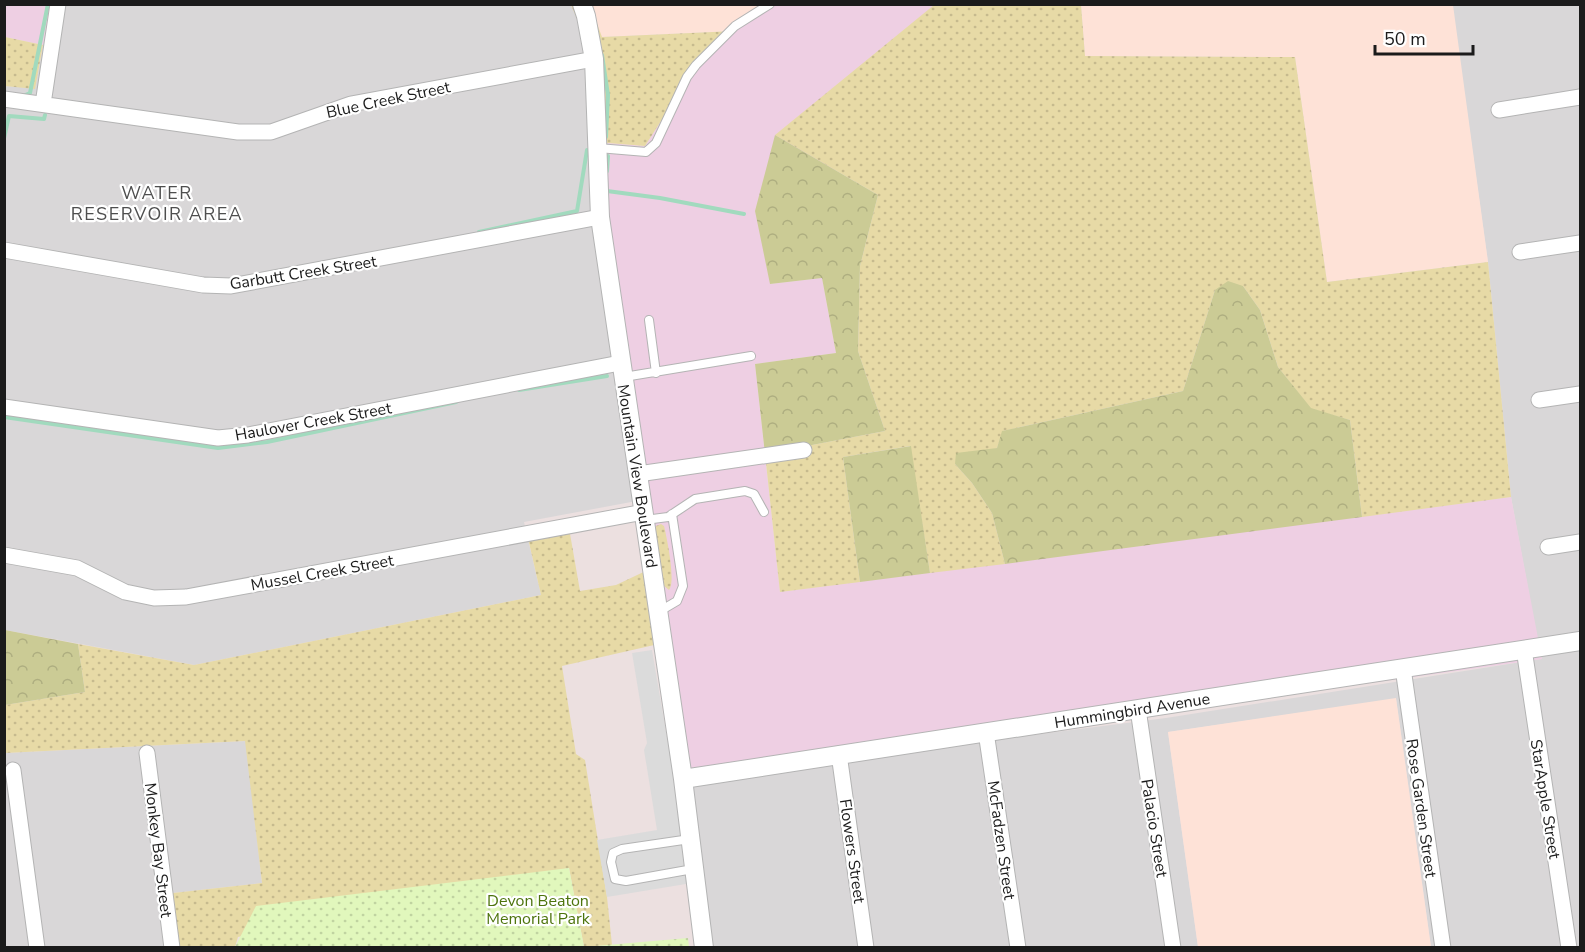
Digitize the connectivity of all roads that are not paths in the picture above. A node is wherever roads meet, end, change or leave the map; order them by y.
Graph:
1 (58, 4) edge
2 (582, 4) edge
3 (770, 4) edge
4 (594, 59) junction
5 (1581, 97) edge
6 (4, 99) edge
7 (43, 104) junction
8 (1499, 110) dead end
9 (598, 148) junction
10 (600, 217) junction
11 (1581, 243) edge
12 (4, 250) edge
13 (1520, 252) dead end
14 (649, 320) dead end
15 (751, 356) dead end
16 (622, 370) junction
17 (656, 373) junction
18 (1581, 393) edge
19 (1539, 400) dead end
20 (4, 407) edge
21 (804, 450) dead end
22 (638, 474) junction
23 (764, 512) dead end
24 (672, 514) junction
25 (644, 516) junction
26 (1581, 542) edge
27 (1548, 547) dead end
28 (4, 555) edge
29 (658, 612) junction
30 (1581, 641) edge
31 (1524, 650) junction
32 (1403, 668) junction
33 (1138, 709) junction
34 (986, 732) junction
35 (147, 753) dead end
36 (839, 754) junction
37 (13, 771) dead end
38 (682, 778) junction
39 (690, 839) junction
40 (694, 869) junction
41 (37, 948) edge
42 (172, 948) edge
43 (704, 948) edge
44 (866, 948) edge
45 (1018, 948) edge
46 (1173, 948) edge
47 (1443, 948) edge
48 (1569, 948) edge

1 - 7 street
2 - 4 street, Mountain View Boulevard
3 - 9 lane
4 - 7 street, Blue Creek Street
4 - 9 street, Mountain View Boulevard
5 - 8 street
6 - 7 street, Blue Creek Street
9 - 10 street, Mountain View Boulevard
10 - 12 street, Garbutt Creek Street
10 - 16 street, Mountain View Boulevard
11 - 13 street
14 - 17 lane
15 - 17 lane
16 - 17 lane
16 - 20 street, Haulover Creek Street
16 - 22 street, Mountain View Boulevard
18 - 19 street
21 - 22 street
22 - 25 street, Mountain View Boulevard
23 - 24 lane
24 - 25 lane
24 - 29 lane
25 - 28 street, Mussel Creek Street
25 - 29 street, Mountain View Boulevard
26 - 27 street
29 - 38 street, Mountain View Boulevard
30 - 31 street, Hummingbird Avenue
31 - 32 street, Hummingbird Avenue
31 - 48 street, StarApple Street
32 - 33 street, Hummingbird Avenue
32 - 47 street, Rose Garden Street
33 - 34 street, Hummingbird Avenue
33 - 46 street, Palacio Street
34 - 36 street, Hummingbird Avenue
34 - 45 street, McFadzen Street
35 - 42 street, Monkey Bay Street
36 - 38 street, Hummingbird Avenue
36 - 44 street, Flowers Street
37 - 41 street
38 - 39 street, Mountain View Boulevard
39 - 40 street, Mountain View Boulevard
39 - 40 lane
40 - 43 street, Mountain View Boulevard

